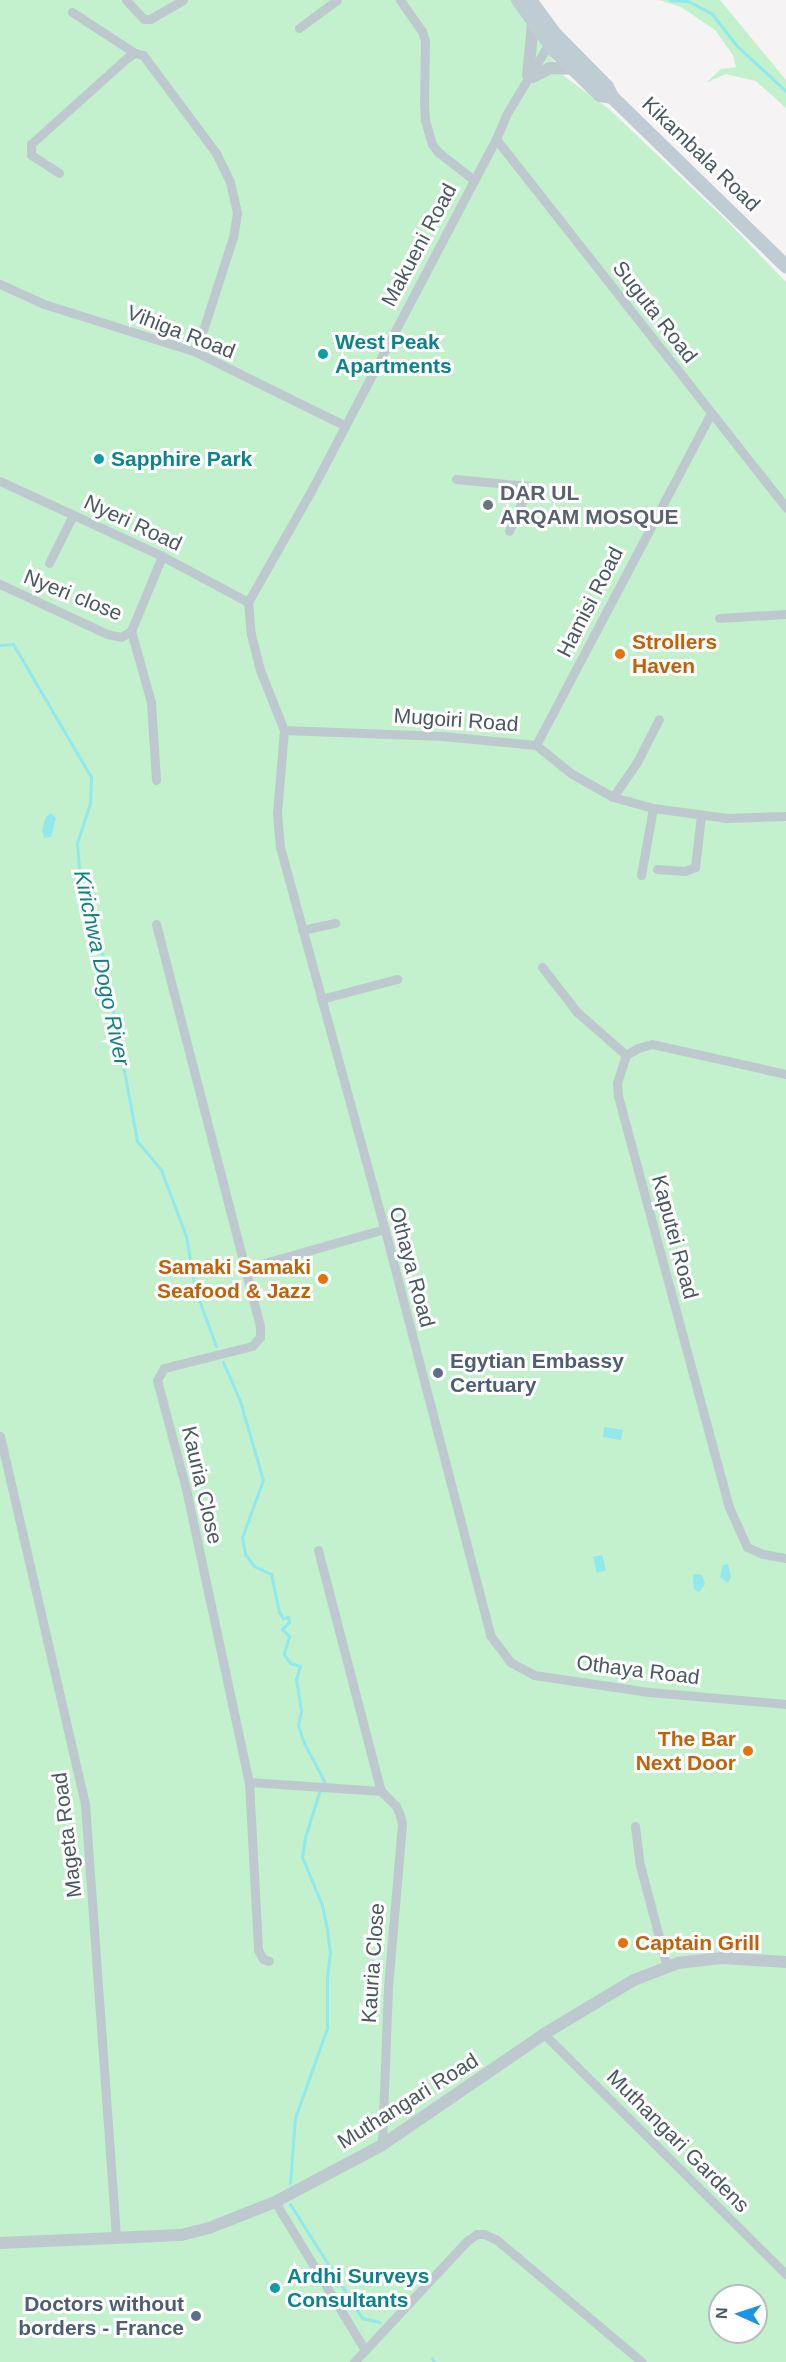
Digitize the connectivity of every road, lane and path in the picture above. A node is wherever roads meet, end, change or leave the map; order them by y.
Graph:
1 (126, 0) edge
2 (183, 0) edge
3 (337, 0) edge
4 (400, 0) edge
5 (518, 0) edge
6 (530, 0) edge
7 (72, 12) dead end
8 (533, 24) junction
9 (298, 28) dead end
10 (555, 42) junction
11 (135, 53) junction
12 (573, 69) junction
13 (530, 76) junction
14 (612, 97) junction
15 (496, 140) junction
16 (59, 173) dead end
17 (474, 180) junction
18 (786, 266) edge
19 (0, 284) edge
20 (196, 352) junction
21 (711, 413) junction
22 (344, 425) junction
23 (456, 479) dead end
24 (0, 481) edge
25 (786, 507) edge
26 (73, 514) junction
27 (509, 531) dead end
28 (162, 556) junction
29 (49, 563) dead end
30 (0, 584) edge
31 (248, 602) junction
32 (786, 614) edge
33 (719, 618) dead end
34 (131, 630) junction
35 (659, 719) dead end
36 (284, 729) junction
37 (537, 745) junction
38 (156, 780) dead end
39 (613, 798) junction
40 (653, 808) junction
41 (701, 815) junction
42 (786, 816) edge
43 (657, 869) dead end
44 (641, 875) dead end
45 (335, 923) dead end
46 (156, 924) dead end
47 (302, 930) junction
48 (542, 967) dead end
49 (397, 979) dead end
50 (321, 999) junction
51 (626, 1055) junction
52 (786, 1074) edge
53 (384, 1229) junction
54 (244, 1269) junction
55 (0, 1436) edge
56 (318, 1550) dead end
57 (786, 1558) edge
58 (786, 1704) edge
59 (249, 1782) junction
60 (381, 1791) junction
61 (635, 1826) dead end
62 (269, 1961) dead end
63 (786, 1962) edge
64 (667, 1967) junction
65 (544, 2034) junction
66 (382, 2145) junction
67 (275, 2202) junction
68 (116, 2238) junction
69 (0, 2243) edge
70 (786, 2274) edge
71 (365, 2350) junction
72 (354, 2362) edge
73 (642, 2362) edge

1 - 2 street
3 - 9 street
4 - 17 street
5 - 8 main road
6 - 10 main road
7 - 11 street
8 - 10 main road
8 - 13 street
10 - 12 main road
10 - 13 street, Makueni Road
10 - 14 main road
11 - 16 street
11 - 20 street
12 - 13 street
12 - 14 main road
13 - 15 street, Makueni Road
14 - 18 main road, Kikambala Road
15 - 17 street, Makueni Road
15 - 21 street, Suguta Road
17 - 22 street, Makueni Road
19 - 20 street, Vihiga Road
20 - 22 street, Vihiga Road
21 - 25 street, Suguta Road
21 - 37 street, Hamisi Road
22 - 31 street, Makueni Road
23 - 27 street
24 - 26 street, Nyeri Road
26 - 28 street, Nyeri Road
26 - 29 street
28 - 31 street, Nyeri Road
28 - 34 street, Nyeri close
30 - 34 street, Nyeri close
31 - 36 street, Othaya Road
32 - 33 street
34 - 38 street, Nyeri close
35 - 39 street
36 - 37 street, Mugoiri Road
36 - 47 street, Othaya Road
37 - 39 street, Mugoiri Road
39 - 40 street, Mugoiri Road
40 - 41 street, Mugoiri Road
40 - 44 street
41 - 42 street, Mugoiri Road
41 - 43 street
45 - 47 street
46 - 54 street, Kauria Close
47 - 50 street, Othaya Road
48 - 51 street
49 - 50 street
50 - 53 street, Othaya Road
51 - 52 street
51 - 57 street, Kaputei Road
53 - 54 street
53 - 58 street, Othaya Road
54 - 59 street, Kauria Close
55 - 68 street, Mageta Road
56 - 60 street, Kauria Close
59 - 60 street
59 - 62 street, Kauria Close
60 - 66 street, Kauria Close
61 - 64 street
63 - 64 street, Muthangari Road
64 - 65 street, Muthangari Road
65 - 66 street, Muthangari Road
65 - 70 street, Muthangari Gardens
66 - 67 street, Muthangari Road
67 - 68 street, Muthangari Road
67 - 71 street
68 - 69 street, Muthangari Road
71 - 72 street
71 - 73 street

